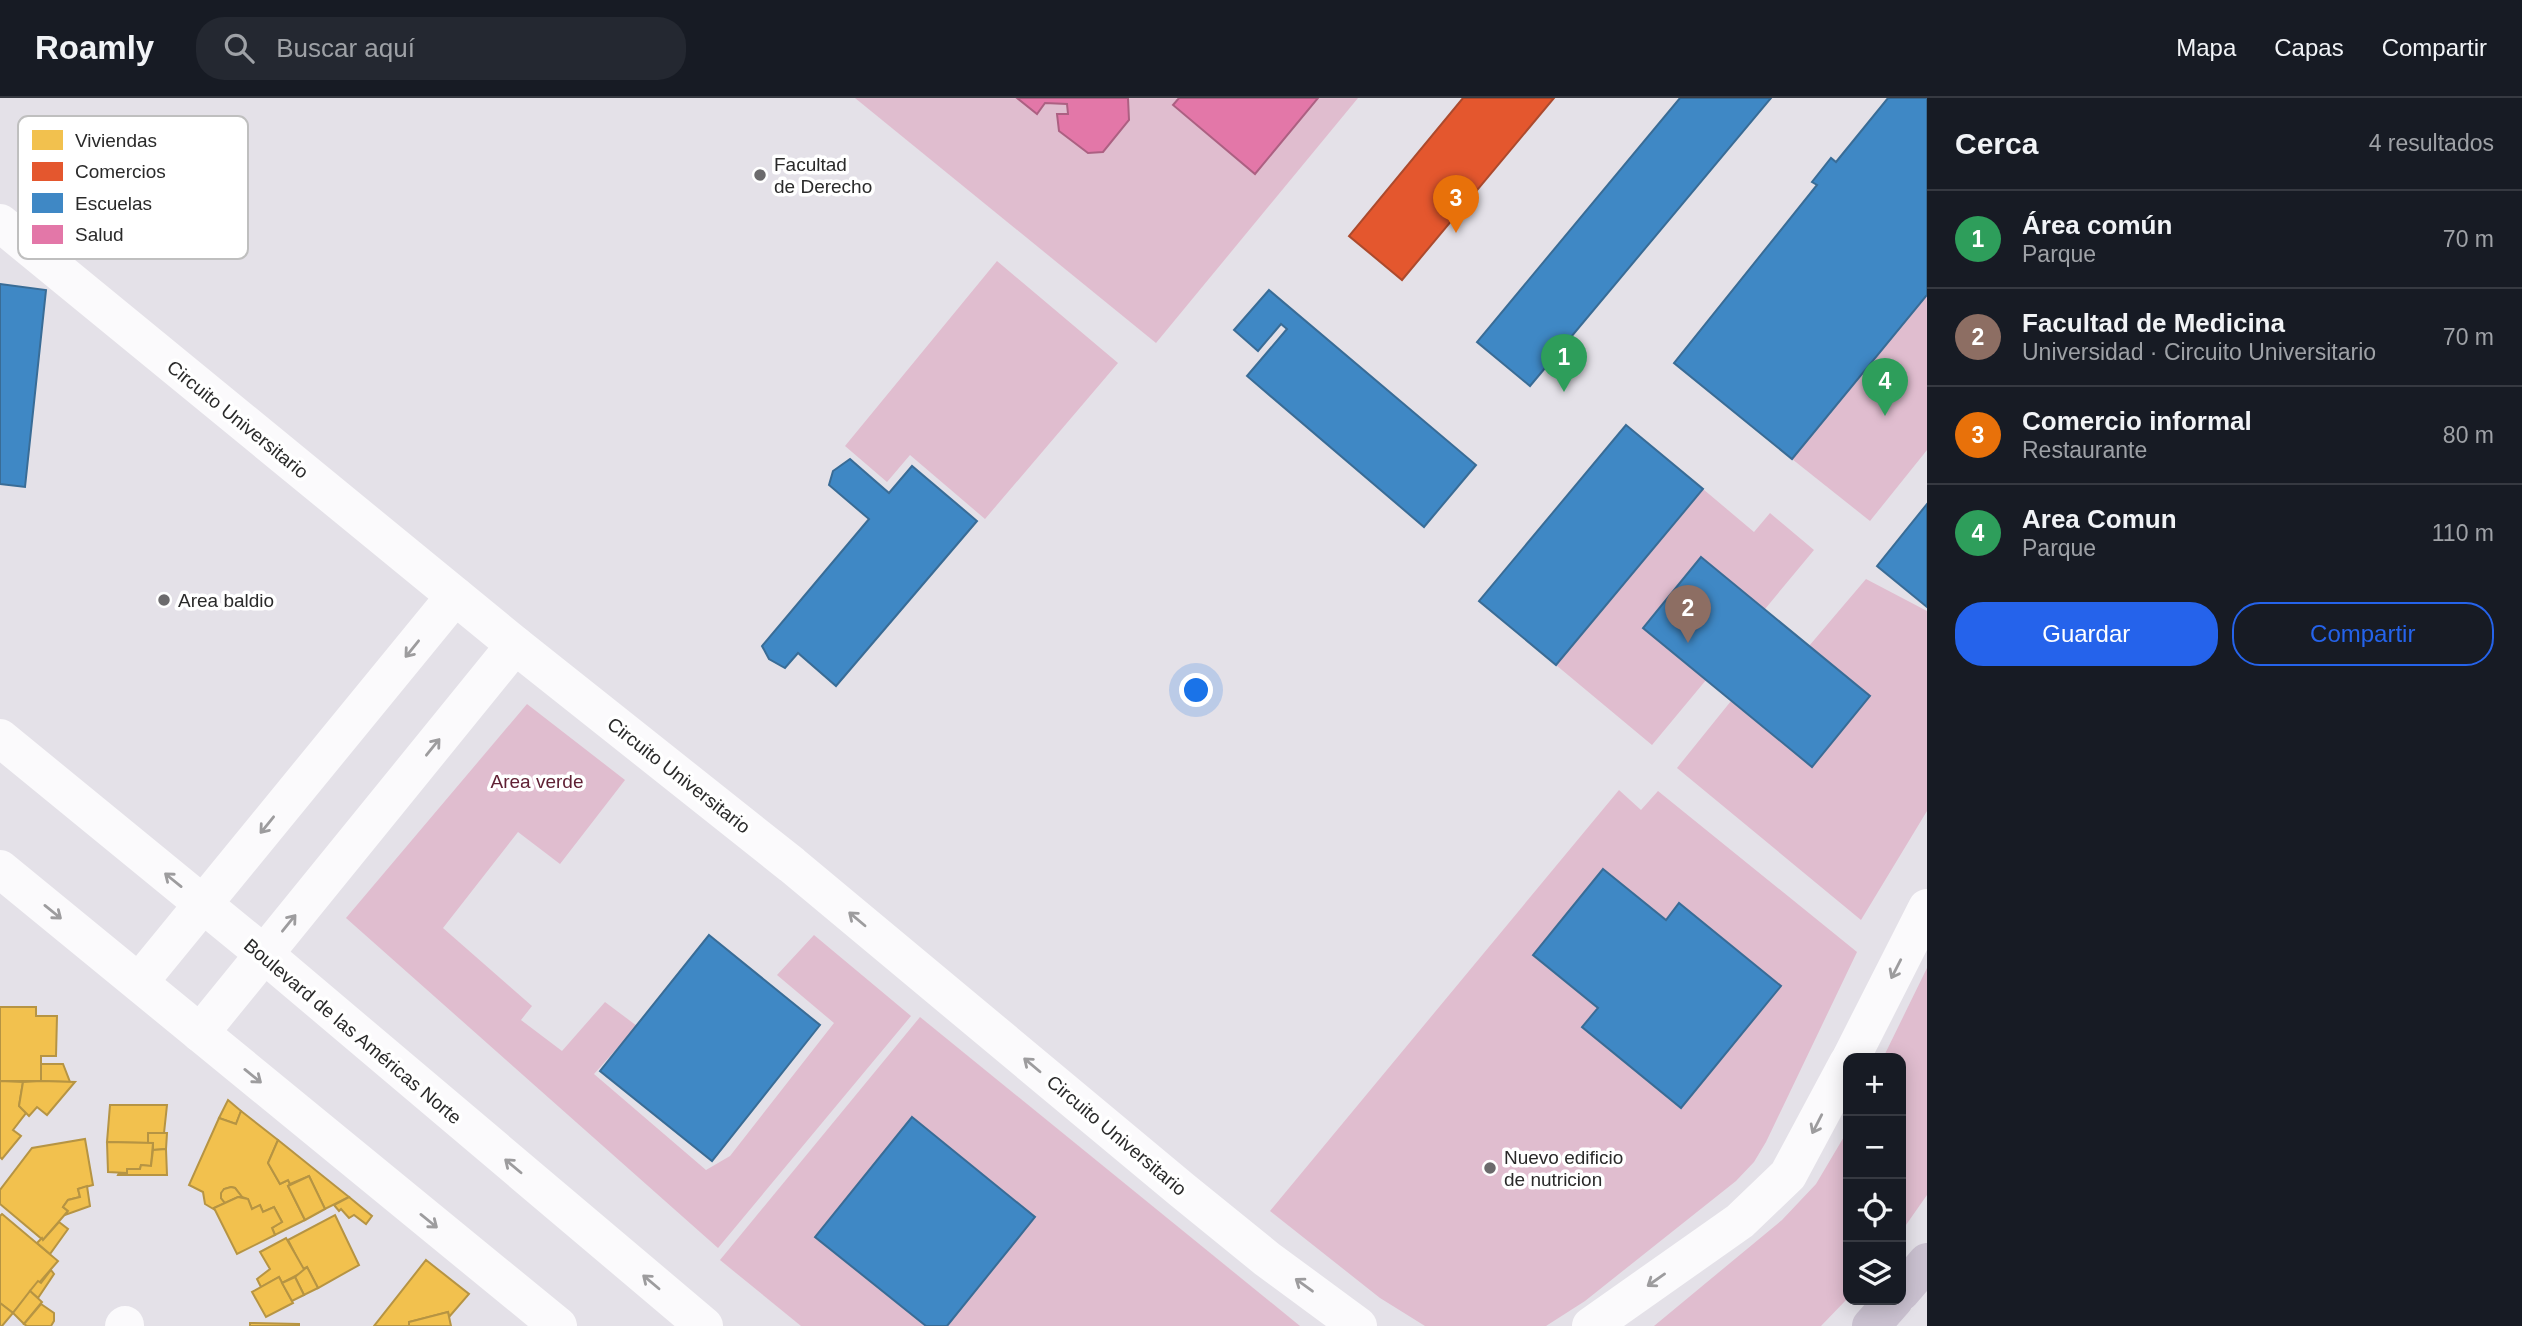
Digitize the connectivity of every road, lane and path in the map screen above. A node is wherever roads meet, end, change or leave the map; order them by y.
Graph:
1 (0, 223) edge
2 (18, 238) edge
3 (44, 259) edge
4 (455, 596) junction
5 (515, 645) junction
6 (0, 738) edge
7 (0, 869) edge
8 (202, 904) junction
9 (1927, 908) edge
10 (264, 954) junction
11 (140, 981) junction
12 (200, 1033) junction
13 (1854, 1053) edge
14 (1843, 1072) edge
15 (1927, 1262) edge
16 (1906, 1286) edge
17 (1890, 1305) edge
18 (558, 1326) edge
19 (704, 1326) edge
20 (1359, 1326) edge
21 (1591, 1326) edge
22 (1871, 1326) edge

1 - 2 street, Circuito Universitario
3 - 4 street, Circuito Universitario
4 - 5 street, Circuito Universitario
4 -> 8 street
10 -> 5 street
20 -> 5 street, Circuito Universitario
8 -> 6 street, Boulevard de las Américas Norte
7 -> 11 street
8 - 10 street, Boulevard de las Américas Norte
8 - 11 street
9 -> 13 street
10 - 12 street
19 -> 10 street, Boulevard de las Américas Norte
11 - 12 street
12 -> 18 street
14 -> 21 street
15 - 16 main road
17 - 22 main road

